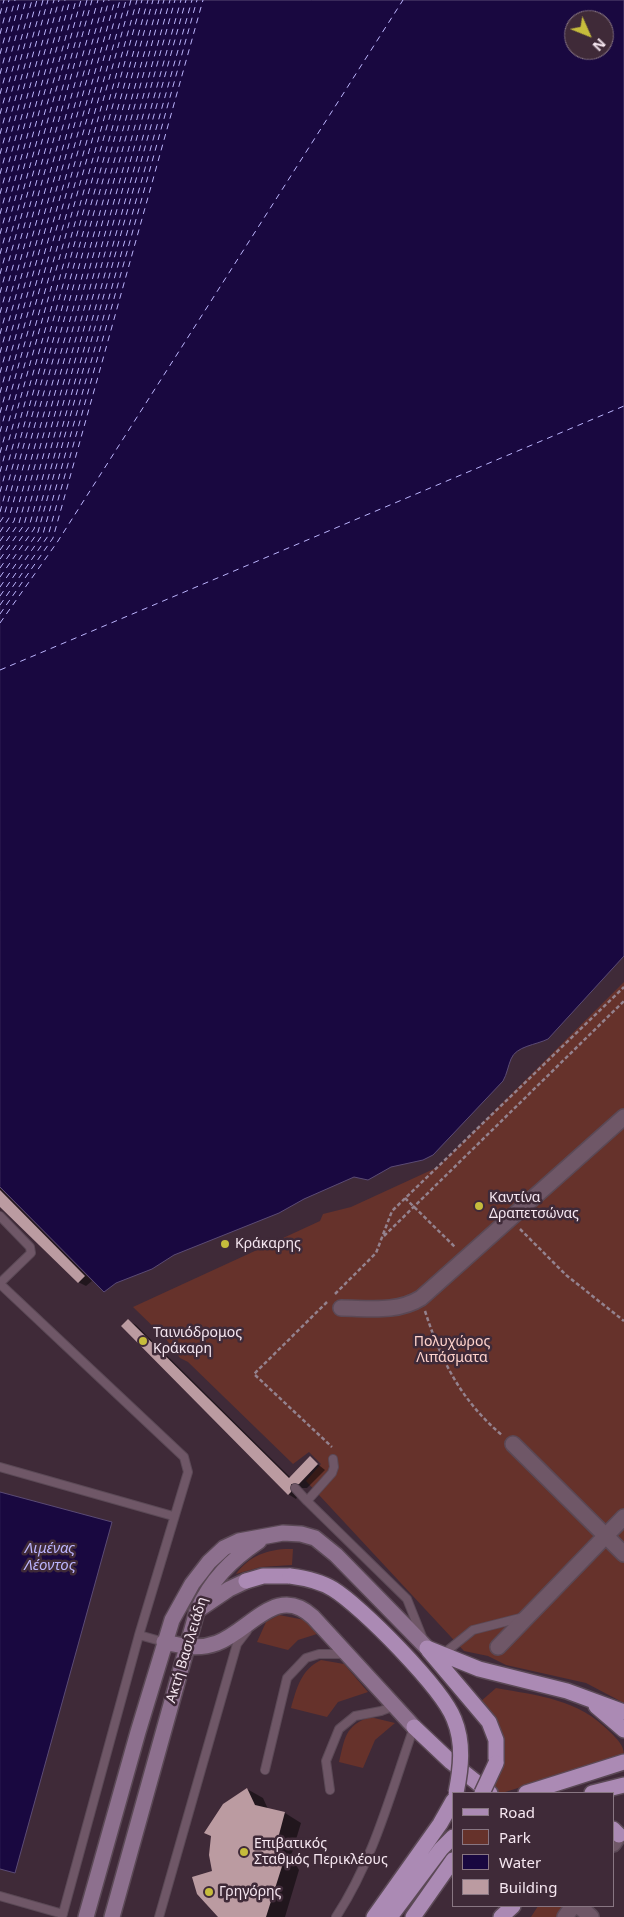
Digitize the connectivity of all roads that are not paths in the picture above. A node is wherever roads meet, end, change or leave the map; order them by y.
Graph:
1 (624, 1117) edge
2 (0, 1216) edge
3 (0, 1284) edge
4 (341, 1308) dead end
5 (513, 1444) road end
6 (333, 1459) dead end
7 (0, 1467) edge
8 (294, 1488) dead end
9 (307, 1501) junction
10 (174, 1516) junction
11 (624, 1517) edge
12 (606, 1536) junction
13 (262, 1538) junction
14 (624, 1554) edge
15 (246, 1581) joint
16 (197, 1611) junction
17 (528, 1616) junction
18 (257, 1619) junction
19 (139, 1636) junction
20 (164, 1642) junction
21 (187, 1647) junction
22 (498, 1647) dead end
23 (427, 1648) junction
24 (346, 1654) junction
25 (442, 1655) junction
26 (582, 1696) junction
27 (394, 1706) junction
28 (624, 1712) edge
29 (414, 1727) junction
30 (624, 1730) edge
31 (624, 1762) edge
32 (265, 1770) dead end
33 (624, 1785) edge
34 (330, 1790) dead end
35 (456, 1792) edge
36 (482, 1792) edge
37 (489, 1792) edge
38 (530, 1792) edge
39 (596, 1792) edge
40 (452, 1803) edge
41 (452, 1838) edge
42 (452, 1861) edge
43 (0, 1896) edge
44 (116, 1902) junction
45 (580, 1907) edge
46 (63, 1916) edge
47 (86, 1917) edge
48 (112, 1917) edge
49 (119, 1917) edge
50 (159, 1917) edge
51 (336, 1917) edge
52 (374, 1917) edge
53 (390, 1917) edge
54 (413, 1917) edge
55 (592, 1917) edge

1 - 4 street
2 - 3 lane
3 - 10 lane
5 - 12 street
6 - 9 lane
7 - 10 lane
8 - 9 lane
9 - 23 lane
10 - 19 lane
11 - 12 street
12 - 14 street
12 - 17 street
13 - 16 street, Ακτή Βασιλειάδη
13 - 20 street, Ακτή Βασιλειάδη
13 - 23 street
15 - 16 street
15 - 35 main road, bridge
16 - 21 street, Ακτή Βασιλειάδη
17 - 22 street
17 - 25 lane
18 - 21 street
18 - 24 street
18 - 50 lane
19 - 20 lane
19 - 46 lane
20 - 21 street
20 - 47 street, Ακτή Βασιλειάδη
21 - 44 street, Ακτή Βασιλειάδη
23 - 25 main road
23 - 36 main road, bridge
24 - 27 street
24 - 32 lane
25 - 26 main road
26 - 28 main road
26 - 30 main road
27 - 29 street
27 - 34 lane
29 - 37 main road
29 - 51 lane
31 - 38 main road
33 - 39 main road
40 - 52 main road
41 - 53 main road
42 - 54 main road
43 - 46 lane
44 - 48 street, Ακτή Βασιλειάδη
44 - 49 lane
45 - 55 street

